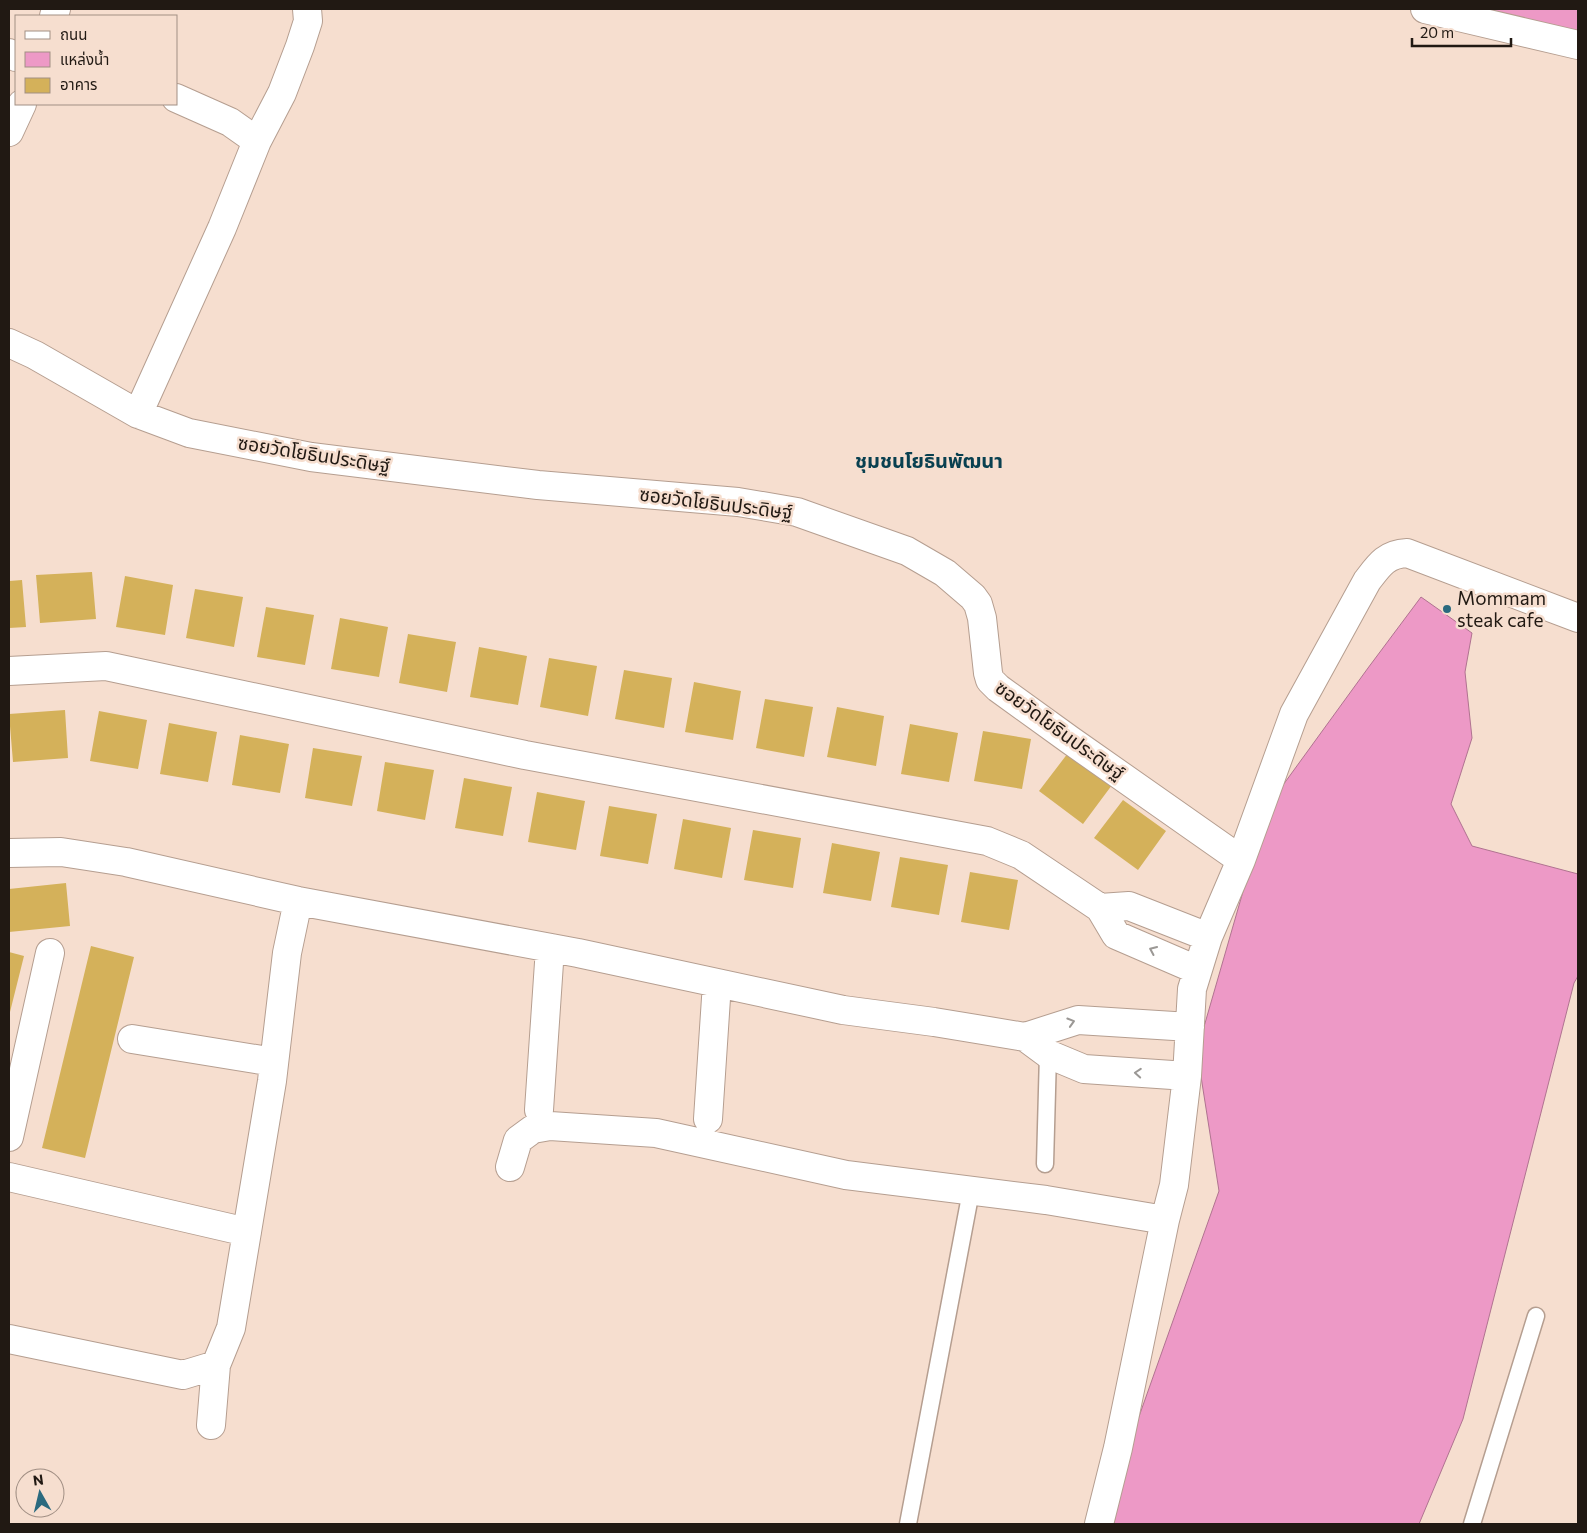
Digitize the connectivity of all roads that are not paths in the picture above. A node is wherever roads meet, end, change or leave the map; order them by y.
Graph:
1 (307, 9) edge
2 (1425, 9) edge
3 (1578, 45) edge
4 (178, 99) edge
5 (22, 105) edge
6 (9, 132) edge
7 (257, 141) junction
8 (9, 343) edge
9 (138, 414) junction
10 (1578, 618) edge
11 (9, 671) edge
12 (9, 853) edge
13 (1241, 860) junction
14 (298, 900) junction
15 (1100, 908) junction
16 (1208, 938) junction
17 (550, 948) junction
18 (50, 953) dead end
19 (1197, 970) junction
20 (717, 983) junction
21 (1190, 1026) junction
22 (1025, 1038) junction
23 (132, 1039) dead end
24 (1048, 1054) junction
25 (274, 1062) junction
26 (1187, 1076) junction
27 (540, 1110) dead end
28 (708, 1119) dead end
29 (9, 1137) edge
30 (1045, 1164) dead end
31 (510, 1167) dead end
32 (9, 1177) edge
33 (971, 1192) junction
34 (1165, 1220) junction
35 (247, 1232) junction
36 (1536, 1316) dead end
37 (9, 1339) edge
38 (216, 1365) junction
39 (211, 1425) dead end
40 (908, 1524) edge
41 (1099, 1524) edge
42 (1472, 1524) edge

1 - 7 street
2 - 3 street
4 - 7 street
5 - 6 street
7 - 9 street
8 - 9 street, ซอยวัดโยธินประดิษฐ์
9 - 13 street, ซอยวัดโยธินประดิษฐ์
10 - 13 street
11 - 15 street
12 - 14 street
13 - 16 street
14 - 17 street
14 - 25 street
15 - 16 street
19 -> 15 street
16 - 19 street
17 - 20 street
17 - 27 street
18 - 29 street
19 - 21 street
20 - 22 street
20 - 28 street
22 -> 21 street
21 - 26 street
22 - 24 street
23 - 25 street
26 -> 24 street
24 - 30 lane
25 - 35 street
26 - 34 street
31 - 33 street
32 - 35 street
33 - 34 street
33 - 40 lane
34 - 41 street
35 - 38 street
36 - 42 lane
37 - 38 street
38 - 39 street

